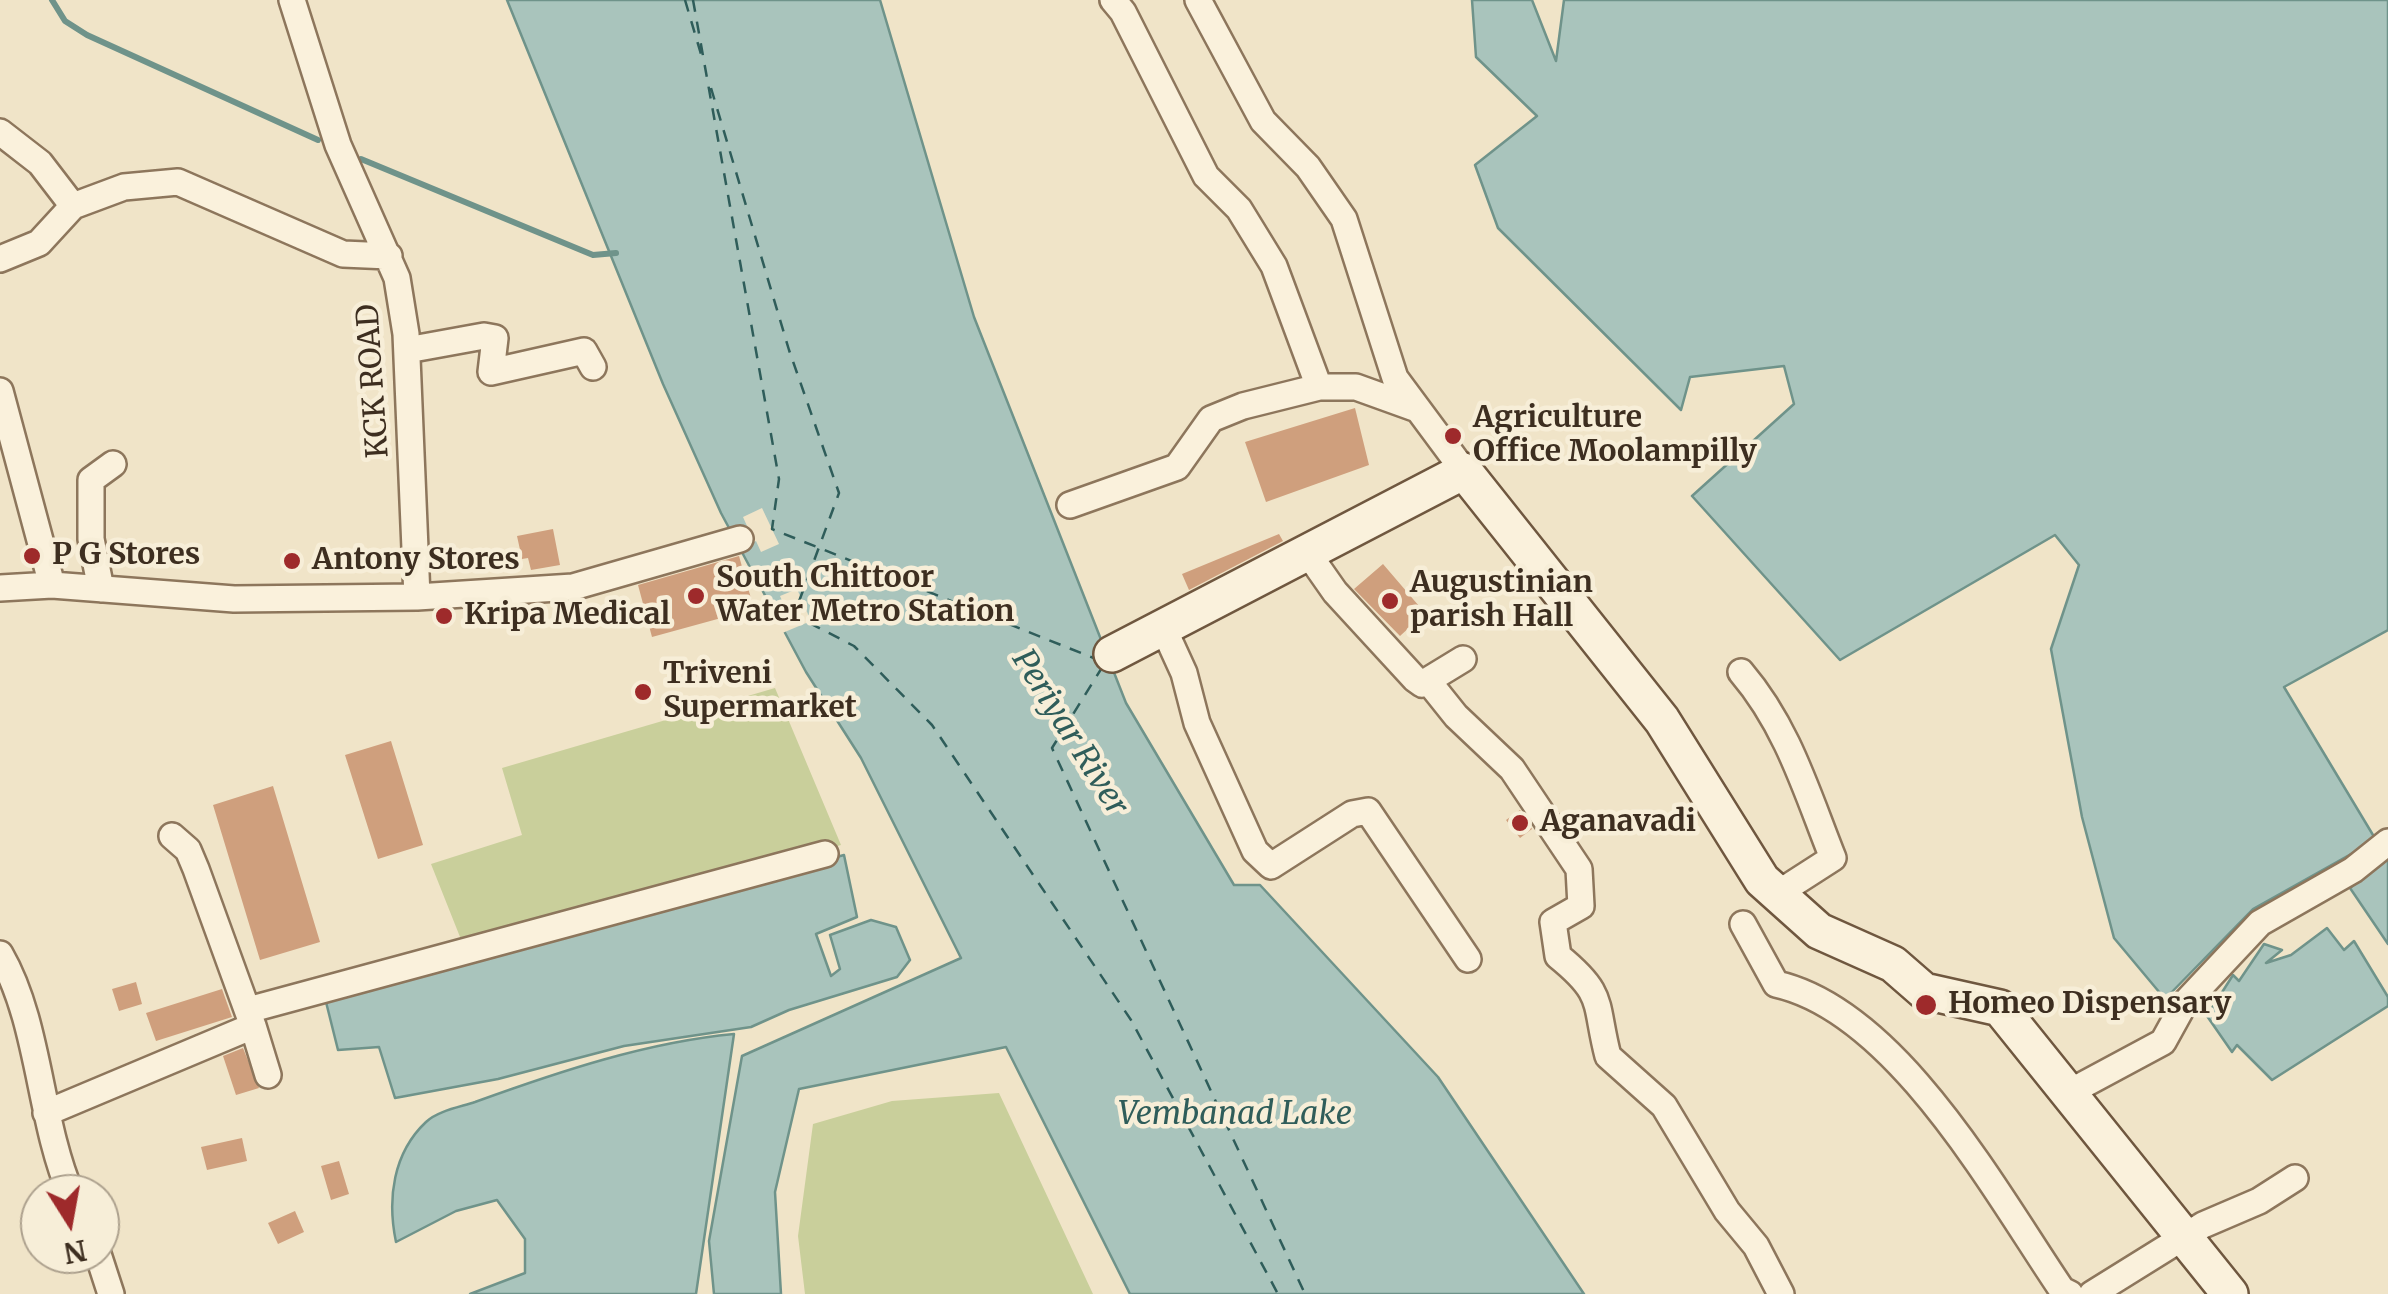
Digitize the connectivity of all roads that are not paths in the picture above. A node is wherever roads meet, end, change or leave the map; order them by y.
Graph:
1 (292, 0) edge
2 (1113, 0) edge
3 (1198, 0) edge
4 (1, 136) edge
5 (73, 206) junction
6 (388, 256) junction
7 (0, 258) edge
8 (407, 350) junction
9 (593, 368) dead end
10 (1319, 387) junction
11 (0, 391) edge
12 (1416, 409) junction
13 (114, 464) dead end
14 (1464, 471) junction
15 (1070, 505) dead end
16 (740, 540) dead end
17 (1307, 552) junction
18 (52, 585) junction
19 (0, 588) edge
20 (101, 588) junction
21 (418, 597) junction
22 (1163, 627) junction
23 (1112, 654) dead end
24 (1463, 659) dead end
25 (1740, 672) dead end
26 (1428, 681) junction
27 (172, 836) dead end
28 (2388, 842) edge
29 (825, 854) dead end
30 (1777, 894) junction
31 (1743, 924) dead end
32 (0, 954) edge
33 (1468, 959) dead end
34 (250, 1018) junction
35 (268, 1075) dead end
36 (2068, 1093) junction
37 (46, 1114) junction
38 (65, 1174) edge
39 (2295, 1178) dead end
40 (2183, 1238) junction
41 (1782, 1294) edge
42 (2070, 1294) edge
43 (2092, 1294) edge
44 (2230, 1294) edge

1 - 6 street, KCK ROAD
2 - 10 street
3 - 12 street
4 - 5 street
5 - 6 street
5 - 7 street
6 - 8 street, KCK ROAD
8 - 9 street
8 - 21 street, KCK ROAD
10 - 12 street
10 - 15 street
11 - 18 street
12 - 14 street
13 - 20 street
14 - 17 street
14 - 30 street
16 - 21 street
17 - 22 street
17 - 26 street
18 - 19 street
18 - 20 street
20 - 21 street
22 - 23 street
22 - 33 street
24 - 26 street
25 - 30 street
26 - 41 street
27 - 34 street
28 - 36 street
29 - 34 street
30 - 36 street
31 - 42 street
32 - 37 street
34 - 35 street
34 - 37 street
36 - 40 street
37 - 38 street
39 - 40 street
40 - 43 street
40 - 44 street

